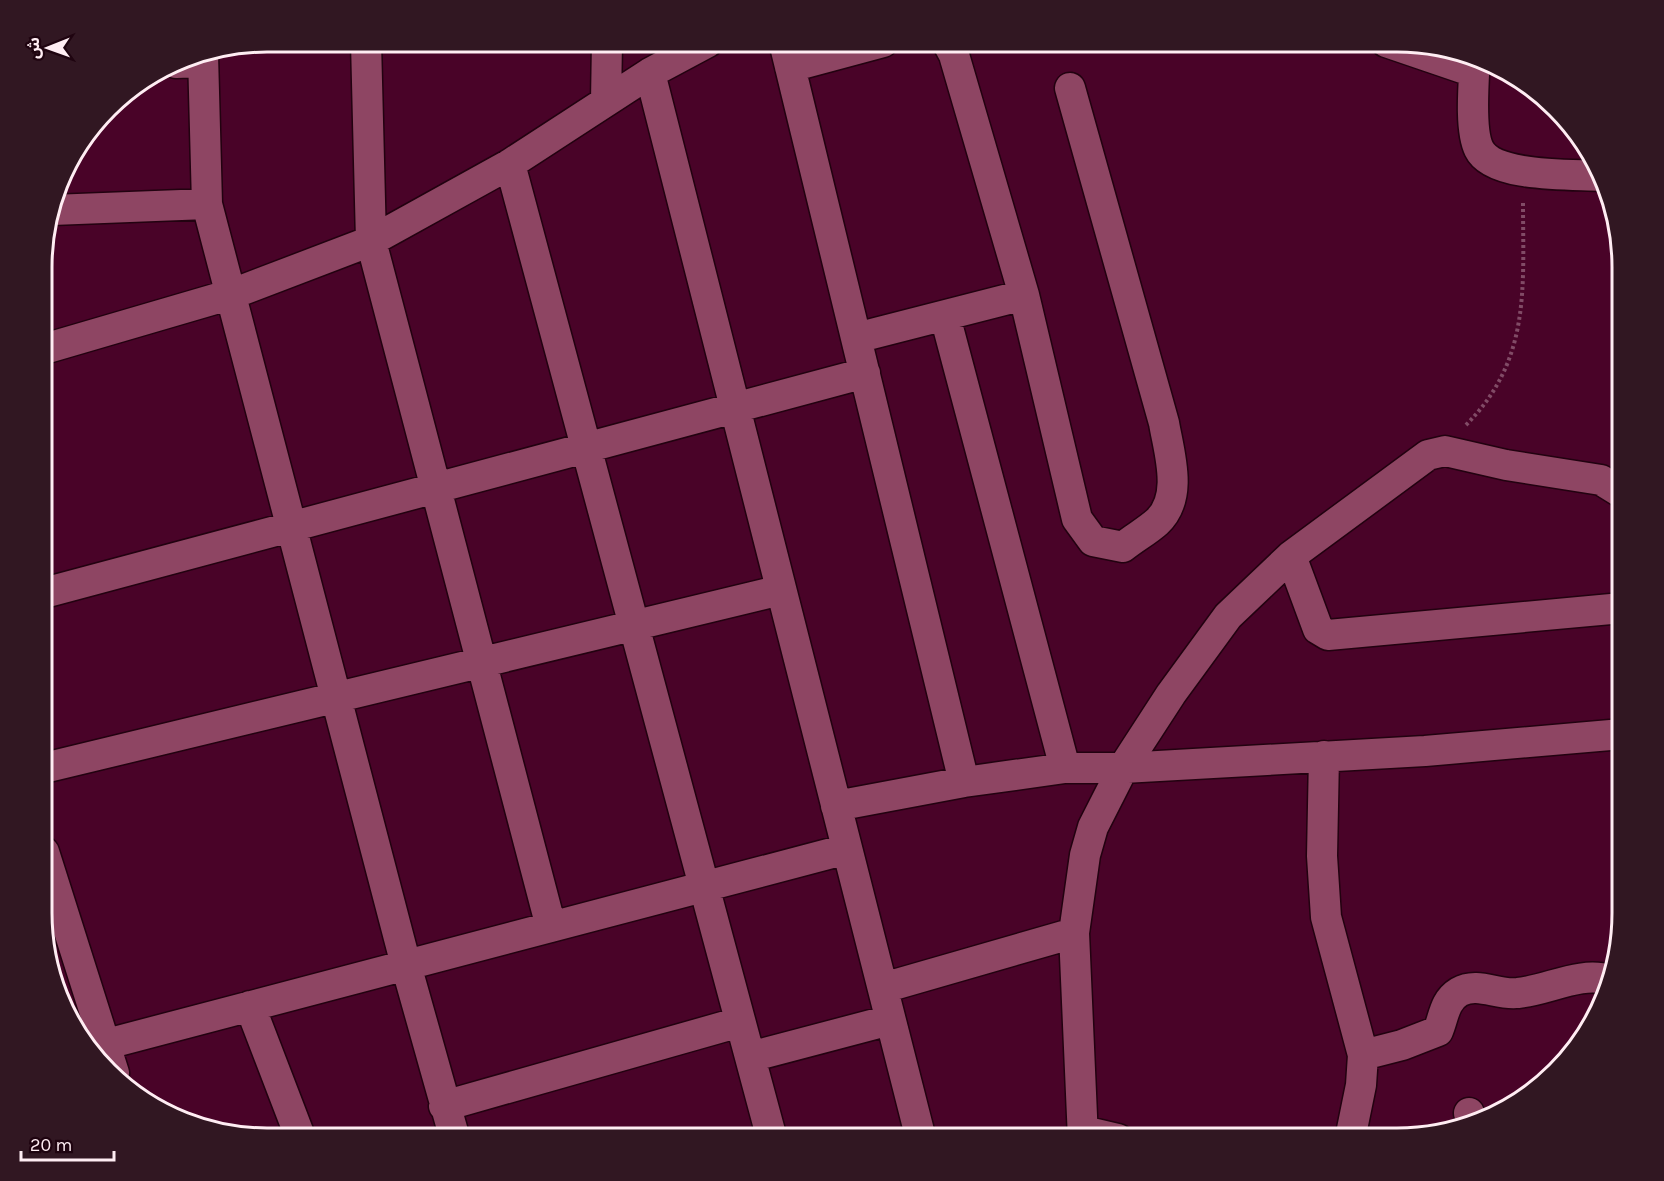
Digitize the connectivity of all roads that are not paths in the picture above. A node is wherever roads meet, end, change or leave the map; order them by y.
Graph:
1 (366, 52) edge
2 (607, 52) edge
3 (689, 52) edge
4 (809, 52) edge
5 (952, 52) edge
6 (787, 55) edge
7 (195, 66) edge
8 (1475, 68) edge
9 (650, 73) junction
10 (1070, 88) dead end
11 (606, 100) junction
12 (510, 164) junction
13 (1590, 175) edge
14 (207, 204) junction
15 (61, 210) edge
16 (372, 241) junction
17 (232, 294) junction
18 (1024, 295) junction
19 (945, 315) junction
20 (856, 338) junction
21 (52, 347) edge
22 (865, 373) junction
23 (735, 407) junction
24 (586, 447) junction
25 (1612, 487) edge
26 (436, 488) junction
27 (291, 527) junction
28 (1291, 556) junction
29 (781, 590) junction
30 (52, 591) edge
31 (1612, 609) edge
32 (634, 626) junction
33 (481, 662) junction
34 (335, 697) junction
35 (1612, 735) edge
36 (1324, 756) junction
37 (52, 766) edge
38 (1065, 768) junction
39 (1123, 768) junction
40 (964, 782) junction
41 (836, 806) junction
42 (847, 849) junction
43 (52, 878) edge
44 (704, 887) junction
45 (551, 927) junction
46 (1074, 933) junction
47 (406, 965) junction
48 (1601, 978) edge
49 (883, 988) junction
50 (250, 1006) junction
51 (891, 1020) junction
52 (740, 1022) junction
53 (103, 1044) junction
54 (1363, 1055) junction
55 (108, 1057) edge
56 (750, 1058) junction
57 (444, 1106) junction
58 (297, 1128) edge
59 (451, 1128) edge
60 (769, 1128) edge
61 (918, 1128) edge
62 (1083, 1128) edge
63 (1352, 1128) edge

1 - 16 street
2 - 11 street
3 - 9 street
4 - 6 street
5 - 18 street
6 - 20 street
7 - 14 street
8 - 13 street
9 - 11 street
9 - 23 street
10 - 18 street
11 - 12 street
12 - 16 street
12 - 24 street
14 - 15 street
14 - 17 street
16 - 17 street
16 - 26 street
17 - 21 street
17 - 27 street
18 - 19 street
19 - 20 street
19 - 38 street
20 - 22 street
22 - 23 street
22 - 40 street
23 - 24 street
23 - 29 street
24 - 26 street
24 - 32 street
25 - 28 street
26 - 27 street
26 - 33 street
27 - 30 street
27 - 34 street
28 - 31 street
28 - 39 street
29 - 32 street
29 - 41 street
32 - 33 street
32 - 44 street
33 - 34 street
33 - 45 street
34 - 37 street
34 - 47 street
35 - 36 street
36 - 39 street
36 - 54 street
38 - 39 street
38 - 40 street
39 - 46 street
40 - 41 street
41 - 42 street
42 - 44 street
42 - 49 street
43 - 53 street
44 - 45 street
44 - 52 street
45 - 47 street
46 - 49 street
46 - 62 street
47 - 50 street
47 - 57 street
48 - 54 street
49 - 51 street
50 - 53 street
50 - 58 street
51 - 56 street
51 - 61 street
52 - 56 street
52 - 57 street
53 - 55 street
54 - 63 street
56 - 60 street
57 - 59 street

